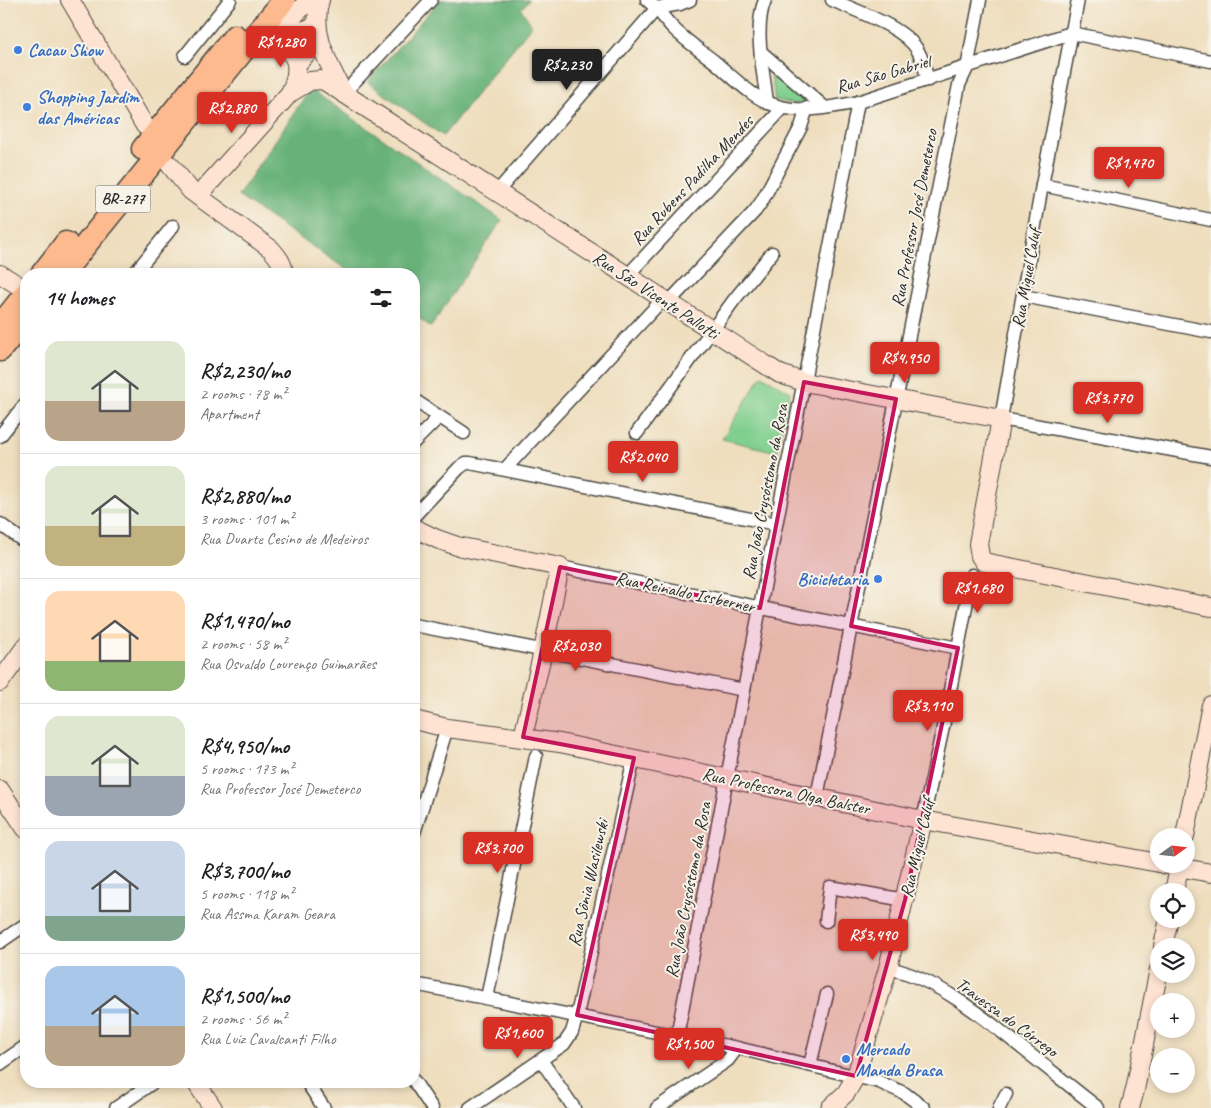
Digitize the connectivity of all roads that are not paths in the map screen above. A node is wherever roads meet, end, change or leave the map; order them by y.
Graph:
1 (70, 0) edge
2 (230, 0) edge
3 (264, 0) edge
4 (284, 0) edge
5 (309, 0) edge
6 (320, 0) edge
7 (431, 0) edge
8 (690, 0) edge
9 (765, 0) edge
10 (832, 0) edge
11 (980, 0) edge
12 (1078, 0) edge
13 (652, 4) edge
14 (316, 26) junction
15 (1071, 33) junction
16 (268, 43) junction
17 (321, 45) junction
18 (762, 52) junction
19 (184, 56) dead end
20 (1211, 61) edge
21 (296, 64) junction
22 (967, 68) junction
23 (928, 80) junction
24 (290, 93) junction
25 (344, 93) junction
26 (858, 102) junction
27 (768, 103) junction
28 (824, 107) junction
29 (783, 108) junction
30 (807, 108) junction
31 (184, 124) junction
32 (145, 126) dead end
33 (170, 165) dead end
34 (1042, 185) junction
35 (497, 192) junction
36 (198, 196) junction
37 (1211, 220) edge
38 (173, 226) dead end
39 (772, 253) dead end
40 (47, 268) edge
41 (67, 268) edge
42 (139, 268) edge
43 (283, 268) edge
44 (0, 274) edge
45 (627, 276) junction
46 (20, 295) edge
47 (1023, 296) junction
48 (665, 301) junction
49 (20, 305) edge
50 (20, 310) edge
51 (0, 326) edge
52 (711, 331) junction
53 (1211, 332) edge
54 (0, 350) edge
55 (804, 382) junction
56 (896, 399) junction
57 (420, 404) edge
58 (20, 411) edge
59 (439, 417) junction
60 (1001, 419) junction
61 (464, 433) dead end
62 (637, 433) dead end
63 (0, 436) edge
64 (420, 436) edge
65 (1211, 457) edge
66 (505, 469) junction
67 (420, 510) edge
68 (0, 524) edge
69 (776, 524) junction
70 (420, 531) edge
71 (20, 539) edge
72 (560, 567) junction
73 (972, 575) dead end
74 (1211, 607) edge
75 (760, 608) junction
76 (420, 626) edge
77 (851, 626) junction
78 (958, 648) junction
79 (543, 651) junction
80 (20, 654) edge
81 (0, 682) edge
82 (744, 690) junction
83 (1211, 705) edge
84 (420, 721) edge
85 (447, 728) junction
86 (523, 736) junction
87 (536, 756) dead end
88 (634, 758) junction
89 (727, 778) junction
90 (0, 790) edge
91 (817, 798) junction
92 (420, 814) edge
93 (20, 820) edge
94 (923, 820) junction
95 (1187, 828) edge
96 (1150, 861) edge
97 (1195, 870) edge
98 (1211, 873) edge
99 (905, 900) junction
100 (826, 921) dead end
101 (20, 928) edge
102 (0, 942) edge
103 (888, 968) junction
104 (1156, 983) edge
105 (420, 985) edge
106 (827, 994) dead end
107 (487, 998) junction
108 (577, 1015) junction
109 (677, 1036) junction
110 (737, 1048) junction
111 (20, 1050) edge
112 (541, 1060) junction
113 (0, 1064) edge
114 (810, 1065) junction
115 (856, 1076) junction
116 (145, 1088) edge
117 (200, 1088) edge
118 (311, 1088) edge
119 (419, 1088) edge
120 (1006, 1094) dead end
121 (116, 1108) edge
122 (213, 1108) edge
123 (324, 1108) edge
124 (432, 1108) edge
125 (470, 1108) edge
126 (574, 1108) edge
127 (658, 1108) edge
128 (830, 1108) edge
129 (924, 1108) edge
130 (999, 1108) edge
131 (1098, 1108) edge
132 (1130, 1108) edge

1 - 32 main road
2 - 19 street
3 - 40 highway, BR-277
4 - 31 highway, BR-277
5 - 16 main road
6 - 14 main road
7 - 25 street
8 - 13 street
9 - 18 street
10 - 23 street
11 - 22 street, Rua Professor José Demeterco
12 - 15 street, Rua Miguel Caluf
13 - 27 street, Rua São Gabriel
13 - 35 street
14 - 16 main road
14 - 17 main road
15 - 20 street
15 - 22 street, Rua São Gabriel
15 - 34 street, Rua Miguel Caluf
16 - 21 main road
16 - 31 highway
17 - 21 main road
17 - 25 main road
18 - 27 street
18 - 28 street
21 - 24 main road
22 - 23 street, Rua São Gabriel
22 - 56 street, Rua Professor José Demeterco
23 - 26 street, Rua São Gabriel
24 - 25 main road, Rua São Vicente Pallotti
24 - 36 main road
25 - 35 main road, Rua São Vicente Pallotti
26 - 28 street, Rua São Gabriel
26 - 55 street, Rua João Crysóstomo da Rosa
27 - 29 street, Rua São Gabriel
28 - 30 street, Rua São Gabriel
29 - 30 street, Rua São Gabriel
29 - 45 street, Rua Rubens Padilha Mendes
30 - 48 street
31 - 41 highway, BR-277
33 - 36 main road
34 - 37 street
34 - 47 street, Rua Miguel Caluf
35 - 45 main road, Rua São Vicente Pallotti
36 - 43 main road
38 - 42 street
39 - 52 street
44 - 46 main road
45 - 48 main road, Rua São Vicente Pallotti
47 - 53 street
47 - 60 street, Rua Miguel Caluf
48 - 52 main road, Rua São Vicente Pallotti
48 - 66 street
49 - 51 highway
50 - 54 highway
52 - 55 main road, Rua São Vicente Pallotti
52 - 62 street
55 - 56 main road, Rua São Vicente Pallotti
55 - 69 street, Rua João Crysóstomo da Rosa
56 - 60 main road, Rua São Vicente Pallotti
56 - 77 street, Rua Professor José Demeterco
57 - 59 street
58 - 63 street
59 - 61 street
59 - 64 street
60 - 65 street
60 - 74 main road, Rua Miguel Caluf
66 - 67 street
66 - 69 street
68 - 71 street
69 - 75 street, Rua João Crysóstomo da Rosa
70 - 72 main road, Rua Reinaldo Issberner
72 - 75 street, Rua Reinaldo Issberner
72 - 79 main road
73 - 78 street, Rua Miguel Caluf
75 - 77 street, Rua Reinaldo Issberner
75 - 82 street, Rua João Crysóstomo da Rosa
76 - 79 street
77 - 78 street, Rua Reinaldo Issberner
77 - 91 street, Rua Professor José Demeterco
78 - 94 street, Rua Miguel Caluf
79 - 82 street
79 - 86 main road
80 - 81 main road
82 - 89 street, Rua João Crysóstomo da Rosa
83 - 95 main road
84 - 85 main road, Rua Professora Olga Balster
85 - 86 main road, Rua Professora Olga Balster
85 - 92 street
86 - 88 main road, Rua Professora Olga Balster
87 - 107 street
88 - 89 main road, Rua Professora Olga Balster
88 - 108 street, Rua Sônia Wasilewski
89 - 91 main road, Rua Professora Olga Balster
89 - 109 street, Rua João Crysóstomo da Rosa
90 - 93 main road
91 - 94 main road, Rua Professora Olga Balster
94 - 96 main road, Rua Professora Olga Balster
94 - 99 main road, Rua Miguel Caluf
97 - 98 main road
99 - 100 street
99 - 103 main road, Rua Miguel Caluf
101 - 102 street
103 - 115 main road, Rua Miguel Caluf
103 - 131 street, Travessa do Córrego
104 - 132 main road
105 - 107 street
106 - 114 street
107 - 108 street
108 - 109 street
108 - 112 street, Rua Sônia Wasilewski
109 - 110 street
110 - 114 street
110 - 127 street
111 - 113 street
112 - 125 street, Rua Sônia Wasilewski
112 - 126 street
114 - 115 street
115 - 128 main road, Rua Miguel Caluf
115 - 129 street
116 - 121 street
117 - 122 main road
118 - 123 street
119 - 124 street
120 - 130 street

